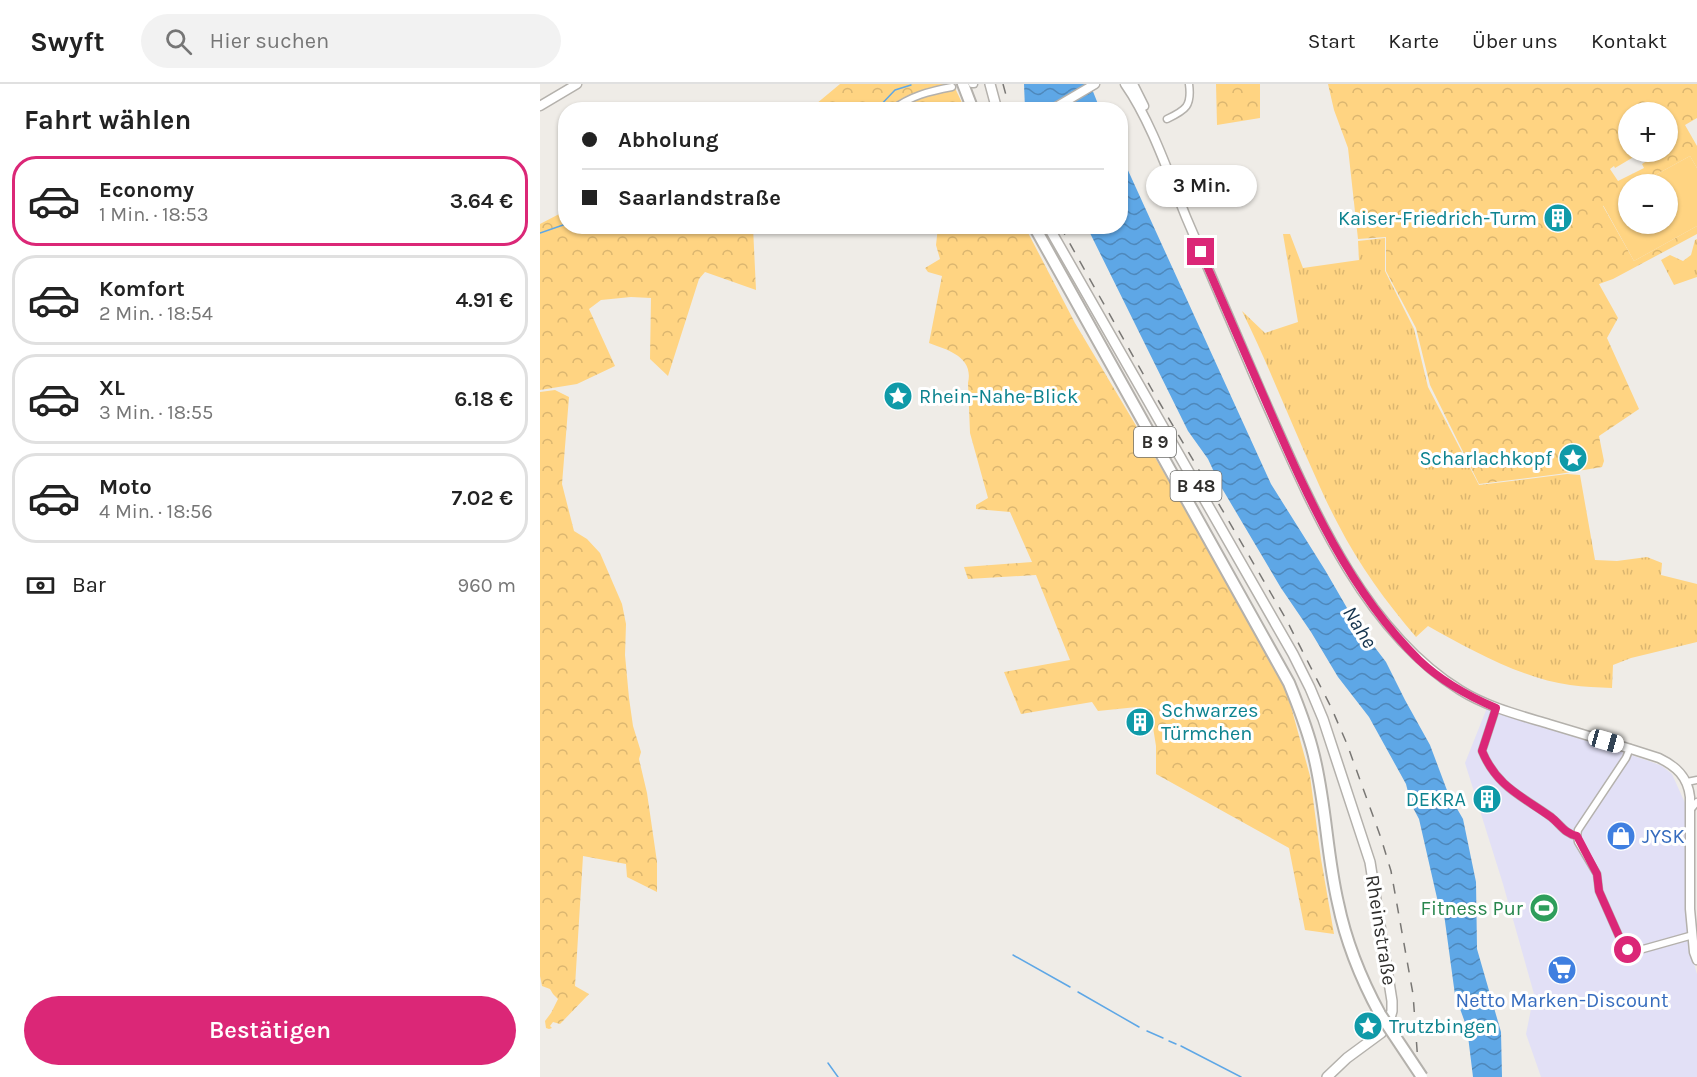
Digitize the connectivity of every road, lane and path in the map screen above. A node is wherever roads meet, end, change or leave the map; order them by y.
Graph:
1 (577, 84) edge
2 (990, 84) edge
3 (1095, 84) edge
4 (1125, 84) edge
5 (1135, 84) edge
6 (1189, 84) edge
7 (957, 85) edge
8 (902, 102) edge
9 (969, 102) edge
10 (995, 102) edge
11 (1065, 102) edge
12 (540, 106) edge
13 (1167, 119) dead end
14 (1149, 127) junction
15 (1038, 234) edge
16 (1053, 234) edge
17 (1496, 708) junction
18 (1629, 748) junction
19 (1697, 780) edge
20 (1691, 786) edge
21 (1694, 806) edge
22 (1577, 836) junction
23 (1693, 935) junction
24 (1697, 960) edge
25 (1327, 1077) edge
26 (1422, 1077) edge

1 - 12 main road
2 - 10 main road
3 - 11 main road
4 - 14 main road
5 - 14 main road
6 - 13 street
7 - 8 street
7 - 9 highway
14 - 17 main road
15 - 26 highway, B 9, bridge
16 - 25 main road, Rheinstraße / B 48
17 - 18 main road
17 - 22 street
18 - 20 main road
18 - 22 street
19 - 20 street
20 - 21 main road
21 - 23 main road
22 - 23 street
23 - 24 main road

